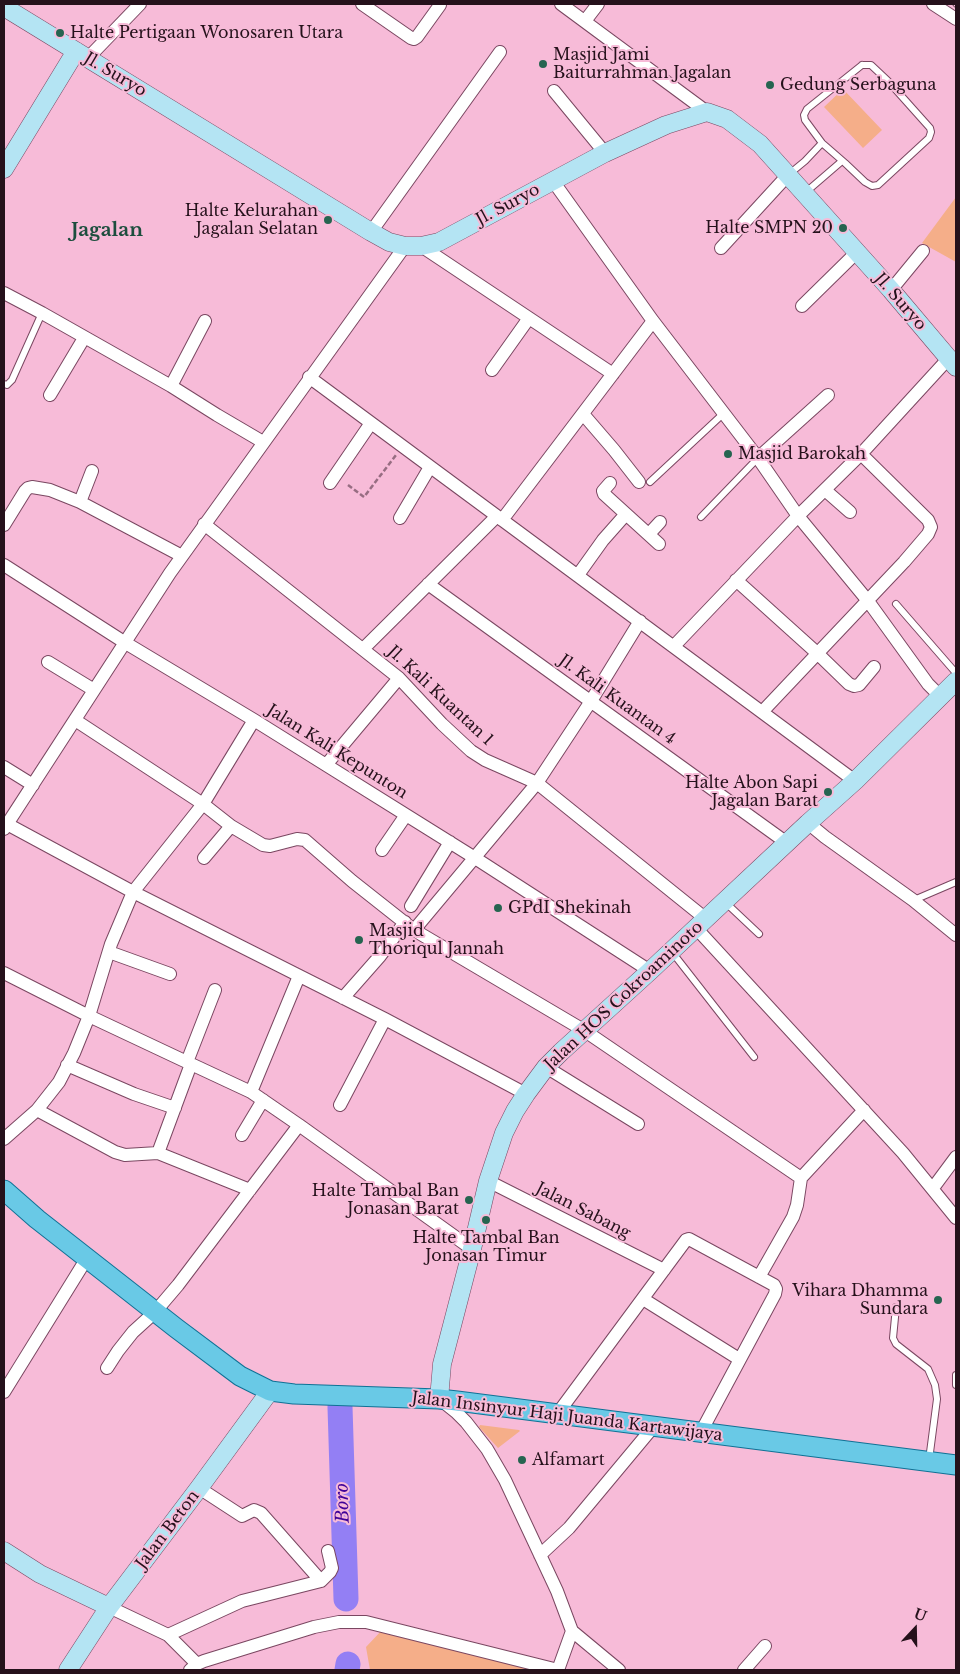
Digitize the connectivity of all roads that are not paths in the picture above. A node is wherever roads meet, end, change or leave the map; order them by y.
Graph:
1 (140, 4) edge
2 (362, 4) edge
3 (560, 4) edge
4 (598, 4) edge
5 (933, 4) edge
6 (440, 5) dead end
7 (4, 7) edge
8 (956, 19) edge
9 (585, 21) junction
10 (500, 52) dead end
11 (82, 54) junction
12 (554, 91) dead end
13 (707, 112) junction
14 (822, 143) junction
15 (605, 153) junction
16 (842, 161) junction
17 (4, 169) edge
18 (788, 176) junction
19 (553, 181) junction
20 (804, 193) junction
21 (371, 232) junction
22 (413, 246) junction
23 (720, 248) dead end
24 (923, 251) dead end
25 (857, 252) junction
26 (890, 290) junction
27 (7, 295) edge
28 (802, 306) dead end
29 (42, 313) junction
30 (528, 318) junction
31 (205, 321) dead end
32 (653, 321) junction
33 (84, 338) junction
34 (952, 363) edge
35 (492, 370) dead end
36 (613, 374) junction
37 (310, 377) junction
38 (4, 384) edge
39 (171, 386) junction
40 (50, 395) dead end
41 (828, 395) dead end
42 (724, 413) junction
43 (583, 414) junction
44 (371, 423) junction
45 (263, 442) junction
46 (862, 454) junction
47 (758, 458) junction
48 (430, 467) junction
49 (92, 471) dead end
50 (644, 482) joint
51 (330, 483) dead end
52 (610, 483) dead end
53 (825, 490) junction
54 (80, 502) junction
55 (850, 512) dead end
56 (626, 514) junction
57 (798, 516) junction
58 (700, 517) dead end
59 (400, 518) dead end
60 (500, 518) junction
61 (660, 522) dead end
62 (4, 524) edge
63 (204, 524) junction
64 (649, 534) junction
65 (659, 544) dead end
66 (182, 556) junction
67 (4, 566) edge
68 (578, 575) junction
69 (736, 580) junction
70 (428, 584) junction
71 (868, 601) junction
72 (896, 604) dead end
73 (640, 622) junction
74 (124, 642) junction
75 (674, 646) junction
76 (363, 649) junction
77 (817, 653) junction
78 (48, 662) dead end
79 (874, 667) dead end
80 (956, 673) edge
81 (399, 678) junction
82 (956, 681) edge
83 (94, 690) junction
84 (941, 697) junction
85 (591, 701) junction
86 (762, 712) junction
87 (75, 720) junction
88 (254, 720) junction
89 (326, 765) junction
90 (4, 767) edge
91 (855, 781) junction
92 (538, 783) junction
93 (32, 785) junction
94 (203, 804) junction
95 (406, 815) junction
96 (808, 822) junction
97 (5, 826) edge
98 (231, 826) junction
99 (450, 842) junction
100 (786, 842) junction
101 (382, 850) dead end
102 (204, 858) dead end
103 (475, 858) junction
104 (956, 882) edge
105 (134, 892) junction
106 (913, 900) junction
107 (724, 901) junction
108 (411, 906) dead end
109 (701, 924) junction
110 (410, 926) junction
111 (759, 934) dead end
112 (956, 935) edge
113 (671, 951) junction
114 (109, 952) junction
115 (650, 971) junction
116 (4, 973) edge
117 (170, 974) dead end
118 (299, 976) junction
119 (215, 990) dead end
120 (343, 998) junction
121 (89, 1016) junction
122 (385, 1019) junction
123 (585, 1031) junction
124 (754, 1057) dead end
125 (189, 1063) junction
126 (67, 1065) junction
127 (546, 1067) junction
128 (251, 1092) junction
129 (526, 1094) junction
130 (263, 1100) junction
131 (340, 1105) dead end
132 (174, 1108) junction
133 (36, 1110) junction
134 (864, 1110) junction
135 (299, 1124) junction
136 (638, 1124) dead end
137 (242, 1134) dead end
138 (5, 1138) edge
139 (158, 1153) junction
140 (956, 1157) edge
141 (801, 1178) junction
142 (488, 1181) junction
143 (933, 1188) junction
144 (4, 1190) edge
145 (250, 1190) junction
146 (956, 1218) edge
147 (472, 1249) junction
148 (87, 1258) junction
149 (664, 1270) junction
150 (759, 1277) junction
151 (643, 1299) junction
152 (896, 1307) dead end
153 (155, 1312) junction
154 (739, 1359) junction
155 (107, 1368) dead end
156 (956, 1375) edge
157 (956, 1386) edge
158 (270, 1390) junction
159 (4, 1392) edge
160 (439, 1399) junction
161 (558, 1413) junction
162 (654, 1426) junction
163 (701, 1432) junction
164 (929, 1461) junction
165 (956, 1466) edge
166 (199, 1488) junction
167 (4, 1551) edge
168 (328, 1552) dead end
169 (540, 1555) junction
170 (321, 1581) junction
171 (109, 1607) junction
172 (572, 1631) junction
173 (168, 1635) junction
174 (765, 1646) dead end
175 (200, 1666) edge
176 (68, 1670) edge
177 (559, 1670) edge
178 (619, 1670) edge
179 (744, 1670) edge

1 - 11 street
2 - 6 street
3 - 9 street
4 - 9 street
5 - 8 street
7 - 11 main road, Jl. Suryo
9 - 13 street
10 - 21 street
11 - 17 main road
11 - 21 main road, Jl. Suryo
12 - 15 street
13 - 15 main road, Jl. Suryo
13 - 18 main road, Jl. Suryo
14 - 16 lane
14 - 16 lane
14 - 18 lane
15 - 19 main road, Jl. Suryo
16 - 20 lane
18 - 20 main road, Jl. Suryo
18 - 23 street
19 - 22 main road, Jl. Suryo
19 - 32 street
20 - 25 main road, Jl. Suryo
21 - 22 main road, Jl. Suryo
22 - 30 street
22 - 37 street
24 - 26 street
25 - 26 main road, Jl. Suryo
25 - 28 street
26 - 34 main road, Jl. Suryo
27 - 29 street
29 - 33 street
29 - 38 lane
30 - 35 street
30 - 36 street
31 - 39 street
32 - 36 street
32 - 42 street
33 - 39 street
33 - 40 street
34 - 46 street
36 - 43 street
37 - 44 street
37 - 45 street
39 - 45 street
41 - 47 street
42 - 47 street
42 - 50 lane
43 - 50 street
43 - 60 street
44 - 48 street
44 - 51 street
45 - 63 street
46 - 53 street
46 - 71 street
47 - 57 street
47 - 58 lane
48 - 59 street
48 - 60 street
49 - 54 street
52 - 56 street
53 - 55 street
53 - 57 street
54 - 62 street
54 - 66 street
56 - 64 street
56 - 68 street
57 - 69 street
57 - 71 street
60 - 68 street
60 - 70 street
61 - 64 street
63 - 66 street
63 - 76 street, Jl. Kali Kuantan 1
64 - 65 street
66 - 74 street
67 - 74 street, Jalan Kali Kepunton
68 - 73 street
69 - 75 street
69 - 77 street
70 - 76 street
70 - 85 street, Jl. Kali Kuantan 4
71 - 77 street
71 - 84 street
72 - 80 lane
73 - 75 street
73 - 85 street
74 - 83 street
74 - 88 street, Jalan Kali Kepunton
75 - 86 street
76 - 81 street, Jl. Kali Kuantan 1
77 - 79 street
77 - 86 street
78 - 83 street
81 - 89 street
81 - 92 street, Jl. Kali Kuantan 1
82 - 84 main road, Jalan HOS Cokroaminoto
83 - 87 street
84 - 91 main road, Jalan HOS Cokroaminoto
85 - 92 street
85 - 100 street, Jl. Kali Kuantan 4
86 - 91 street
87 - 93 street
87 - 94 street
88 - 89 street, Jalan Kali Kepunton
88 - 94 street
89 - 95 street, Jalan Kali Kepunton
90 - 93 street
91 - 96 main road, Jalan HOS Cokroaminoto
92 - 103 street
92 - 109 street, Jl. Kali Kuantan 1
93 - 97 street
94 - 98 street
94 - 105 street
95 - 99 street, Jalan Kali Kepunton
95 - 101 street
96 - 100 main road, Jalan HOS Cokroaminoto
96 - 106 street
97 - 105 street
98 - 102 street
98 - 110 street
99 - 103 street, Jalan Kali Kepunton
99 - 108 street
100 - 107 main road, Jalan HOS Cokroaminoto
103 - 110 street
103 - 115 street, Jalan Kali Kepunton
104 - 106 lane
105 - 114 street
105 - 118 street
106 - 112 street
107 - 109 main road, Jalan HOS Cokroaminoto
107 - 111 lane
109 - 113 main road, Jalan HOS Cokroaminoto
109 - 134 street, Jl. Kali Kuantan 1
110 - 120 street
110 - 123 street
113 - 115 main road, Jalan HOS Cokroaminoto
113 - 124 lane
114 - 117 street
114 - 121 street
115 - 123 main road, Jalan HOS Cokroaminoto
116 - 121 street
118 - 120 street
118 - 128 street
119 - 125 street
120 - 122 street
121 - 125 street
121 - 126 street
122 - 129 street
122 - 131 street
123 - 127 main road, Jalan HOS Cokroaminoto
123 - 141 street
125 - 128 street
125 - 132 street
126 - 132 street
126 - 133 street
127 - 129 main road, Jalan HOS Cokroaminoto
127 - 136 street
128 - 130 street
129 - 142 main road, Jalan HOS Cokroaminoto
130 - 135 street
130 - 137 street
132 - 139 street
133 - 138 street
133 - 139 street
134 - 141 street
134 - 143 street, Jl. Kali Kuantan 1
135 - 145 street
135 - 147 street
139 - 145 street
140 - 143 street
141 - 150 street
142 - 147 main road, Jalan HOS Cokroaminoto
142 - 149 street, Jalan Sabang
143 - 146 street, Jl. Kali Kuantan 1
144 - 148 main road, Jalan Insinyur Haji Juanda Kartawijaya
145 - 153 street
147 - 160 main road, Jalan HOS Cokroaminoto
148 - 153 main road, Jalan Insinyur Haji Juanda Kartawijaya
148 - 159 street
149 - 150 street
149 - 151 street
150 - 154 street
151 - 154 street
151 - 161 street
152 - 164 lane
153 - 155 street
153 - 158 main road, Jalan Insinyur Haji Juanda Kartawijaya
154 - 163 street
156 - 157 lane
158 - 160 main road, Jalan Insinyur Haji Juanda Kartawijaya
158 - 166 main road, Jalan Beton
160 - 161 main road, Jalan Insinyur Haji Juanda Kartawijaya
160 - 169 street
161 - 162 main road, Jalan Insinyur Haji Juanda Kartawijaya
162 - 163 main road, Jalan Insinyur Haji Juanda Kartawijaya
162 - 169 street
163 - 164 main road, Jalan Insinyur Haji Juanda Kartawijaya
164 - 165 main road, Jalan Insinyur Haji Juanda Kartawijaya
166 - 170 street
166 - 171 main road, Jalan Beton
167 - 171 main road
168 - 170 street
169 - 172 street
170 - 173 street
171 - 173 street
171 - 176 main road, Jalan Beton
172 - 177 street
172 - 178 street
173 - 175 street
174 - 179 street
175 - 177 street

